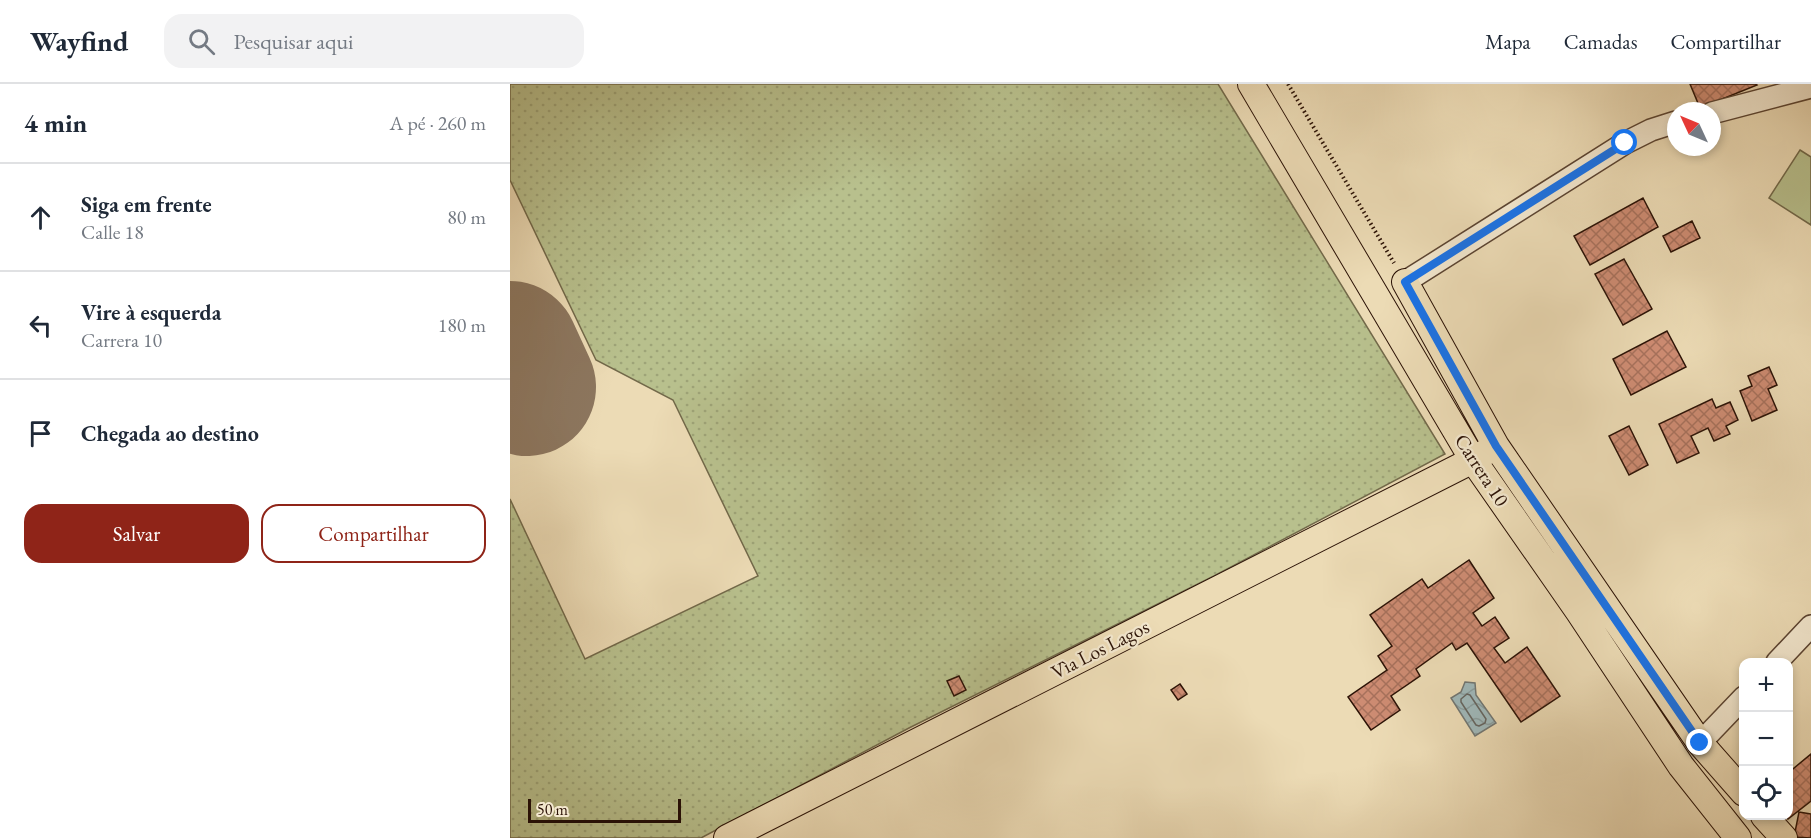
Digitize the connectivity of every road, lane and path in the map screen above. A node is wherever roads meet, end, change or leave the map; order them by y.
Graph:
1 (1251, 84) edge
2 (1288, 84) edge
3 (1798, 88) edge
4 (1721, 110) edge
5 (1667, 125) edge
6 (1405, 282) junction
7 (1496, 446) junction
8 (1473, 460) junction
9 (1811, 626) edge
10 (1781, 658) edge
11 (1739, 701) edge
12 (1700, 743) junction
13 (1739, 788) edge
14 (1768, 820) edge
15 (727, 838) edge
16 (1738, 838) edge
17 (1784, 838) edge

1 - 8 main road, Carrera 10
2 - 6 path
3 - 4 street
5 - 6 street
6 - 7 main road, Carrera 10
7 - 8 main road, Vìa Los Lagos
7 - 12 main road, Carrera 10
8 - 15 main road, Vìa Los Lagos
8 - 16 main road, Carrera 10
9 - 10 street
11 - 12 street
12 - 13 main road, Carrera 10
14 - 17 main road

